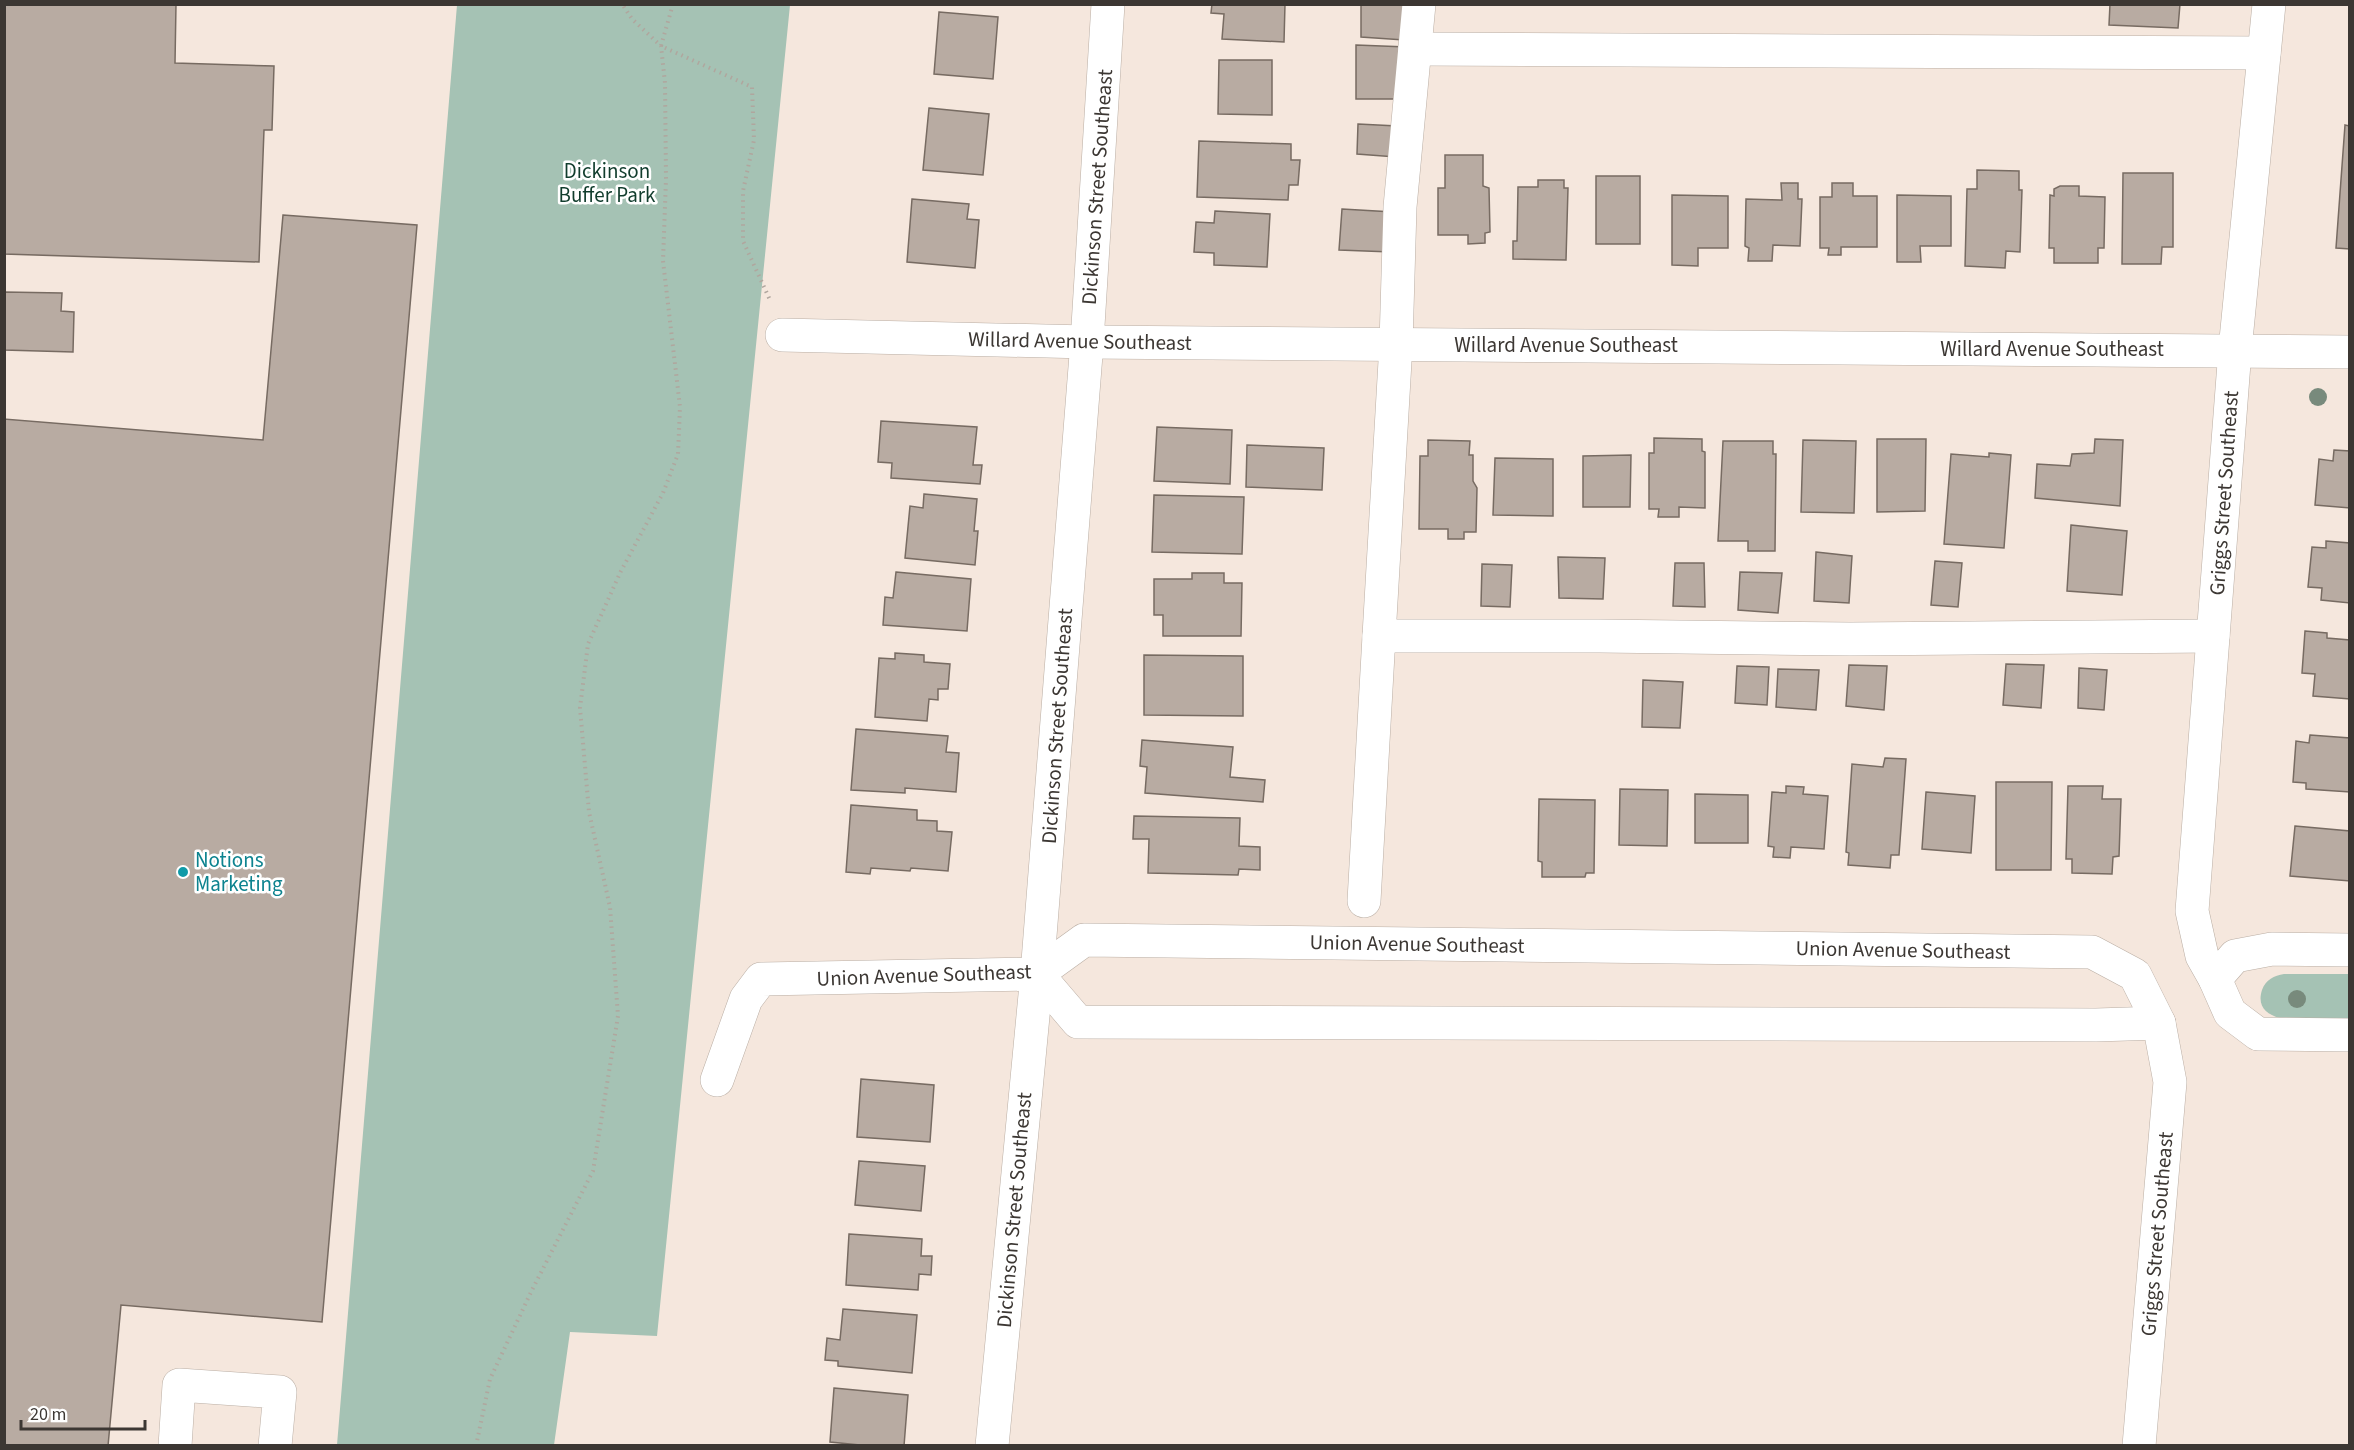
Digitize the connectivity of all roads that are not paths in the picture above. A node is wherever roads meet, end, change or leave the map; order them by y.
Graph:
1 (1108, 4) edge
2 (1419, 4) edge
3 (2269, 4) edge
4 (1415, 49) junction
5 (2264, 53) junction
6 (782, 335) road end
7 (1087, 342) junction
8 (1396, 344) junction
9 (2235, 350) junction
10 (2349, 352) edge
11 (1379, 636) junction
12 (2213, 636) junction
13 (1364, 902) dead end
14 (2349, 950) edge
15 (1037, 974) junction
16 (2215, 979) junction
17 (2159, 1023) junction
18 (2349, 1035) edge
19 (717, 1080) dead end
20 (175, 1446) edge
21 (276, 1446) edge
22 (992, 1446) edge
23 (2139, 1446) edge

1 - 7 street, Dickinson Street Southeast
2 - 4 street
3 - 5 street, Griggs Street Southeast
4 - 5 street
4 - 8 street
5 - 9 street, Griggs Street Southeast
6 - 7 street, Willard Avenue Southeast
7 - 8 street, Willard Avenue Southeast
7 - 15 street, Dickinson Street Southeast
8 - 9 street, Willard Avenue Southeast
8 - 11 street
9 - 10 street, Willard Avenue Southeast
9 - 12 street, Griggs Street Southeast
11 - 12 street
11 - 13 street
12 - 16 street, Griggs Street Southeast
14 - 16 street
15 - 17 street
15 - 17 street, Union Avenue Southeast
15 - 19 street, Union Avenue Southeast
15 - 22 street, Dickinson Street Southeast
16 - 18 street
17 - 23 street, Griggs Street Southeast
20 - 21 street

